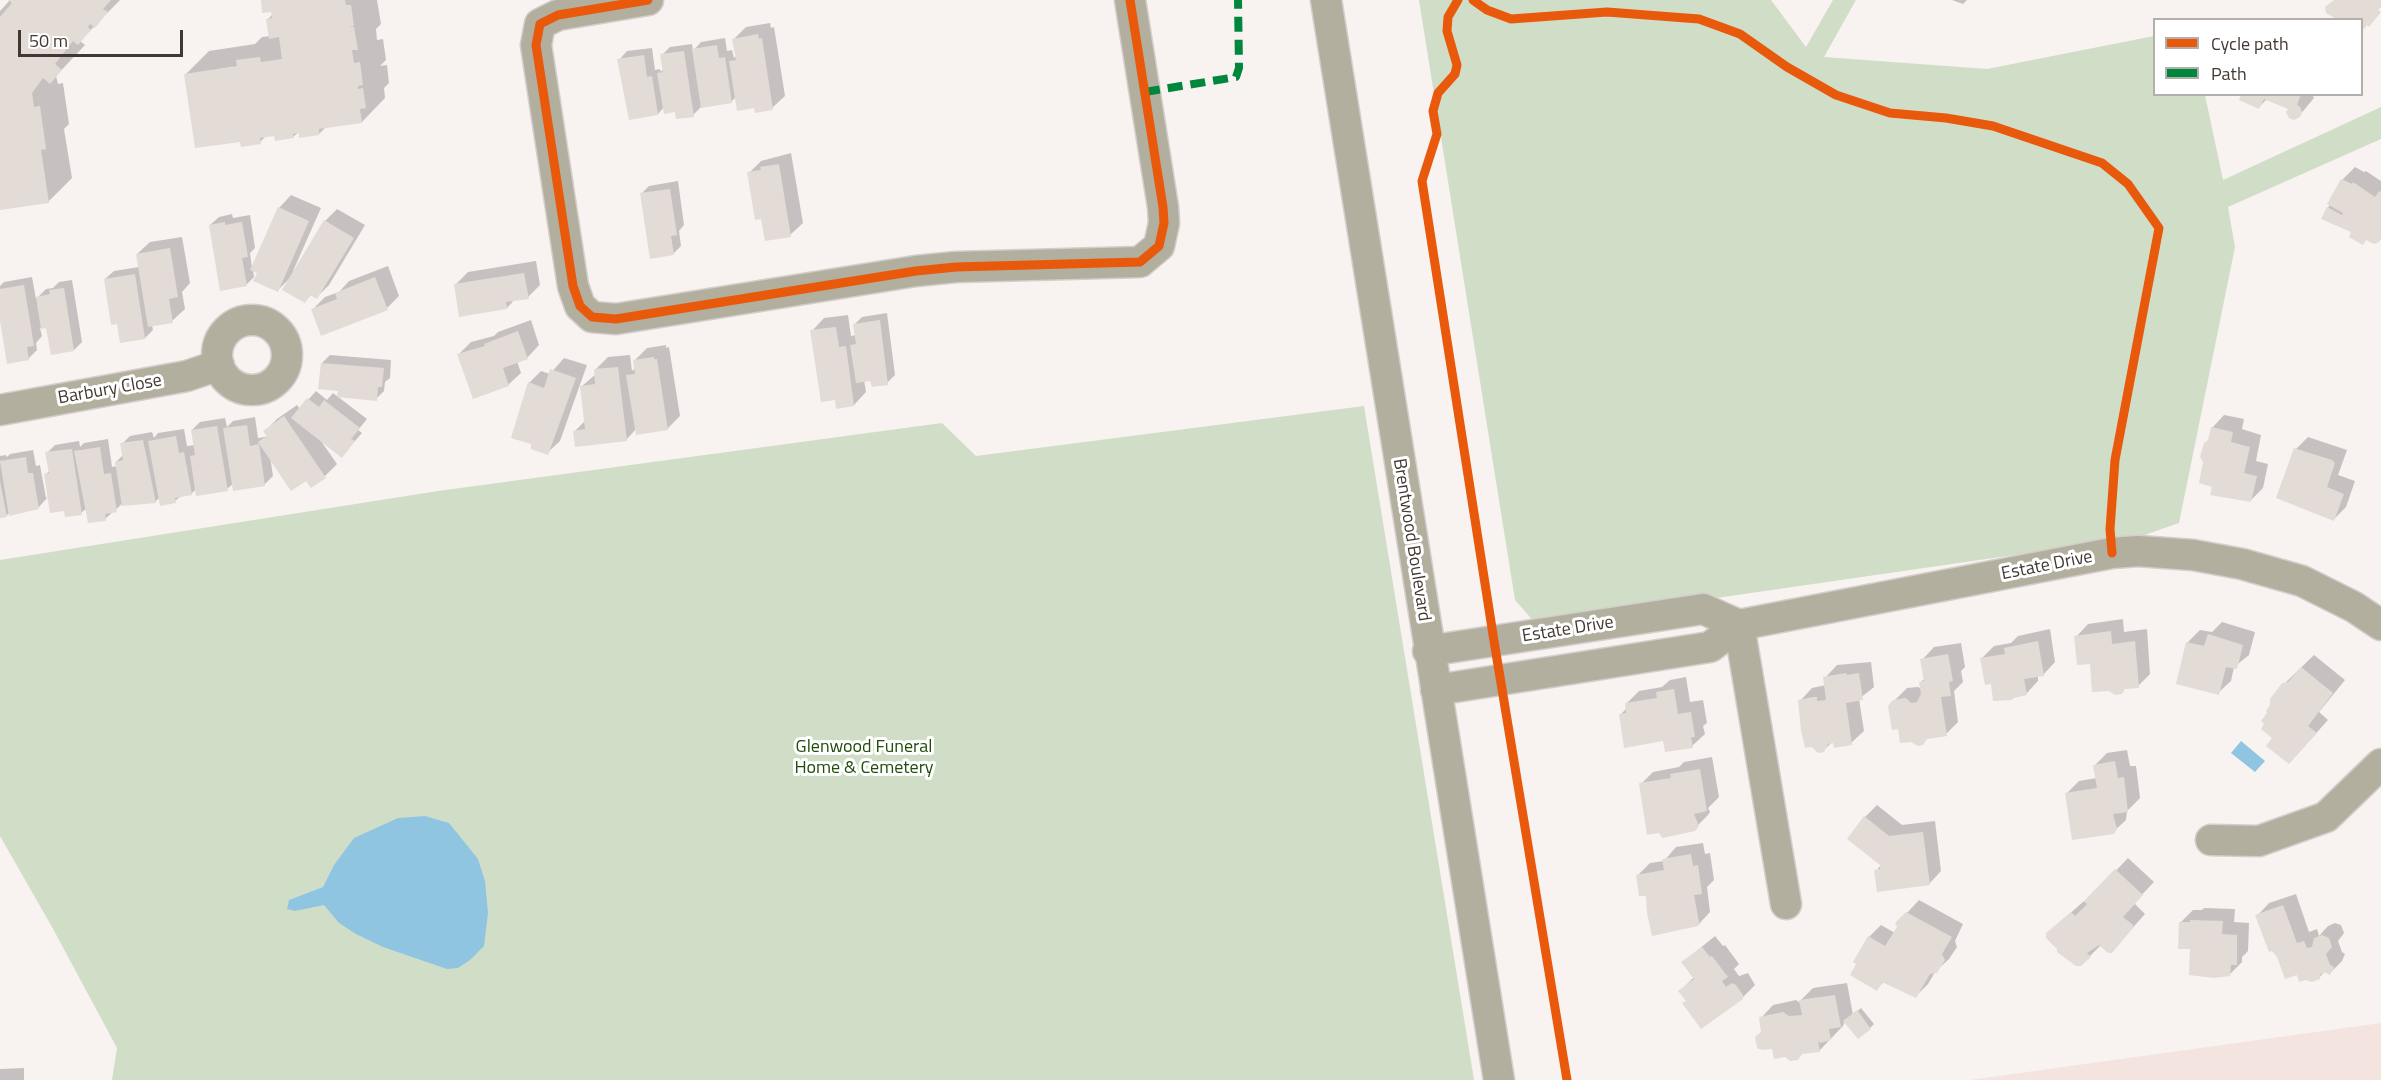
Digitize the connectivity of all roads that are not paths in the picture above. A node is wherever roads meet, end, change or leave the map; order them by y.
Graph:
1 (648, 0) edge
2 (1130, 0) edge
3 (1326, 0) edge
4 (219, 365) dead end
5 (0, 410) edge
6 (1739, 625) junction
7 (2381, 625) edge
8 (1428, 651) junction
9 (1436, 690) junction
10 (2381, 764) edge
11 (2211, 840) dead end
12 (1786, 904) dead end
13 (1499, 1080) edge

1 - 2 street
3 - 8 street, Brentwood Boulevard
4 - 5 street, Barbury Close
6 - 7 street, Estate Drive
6 - 8 street, Estate Drive
6 - 9 street, Estate Drive
6 - 12 street
8 - 9 street, Brentwood Boulevard
9 - 13 street, Brentwood Boulevard
10 - 11 street

